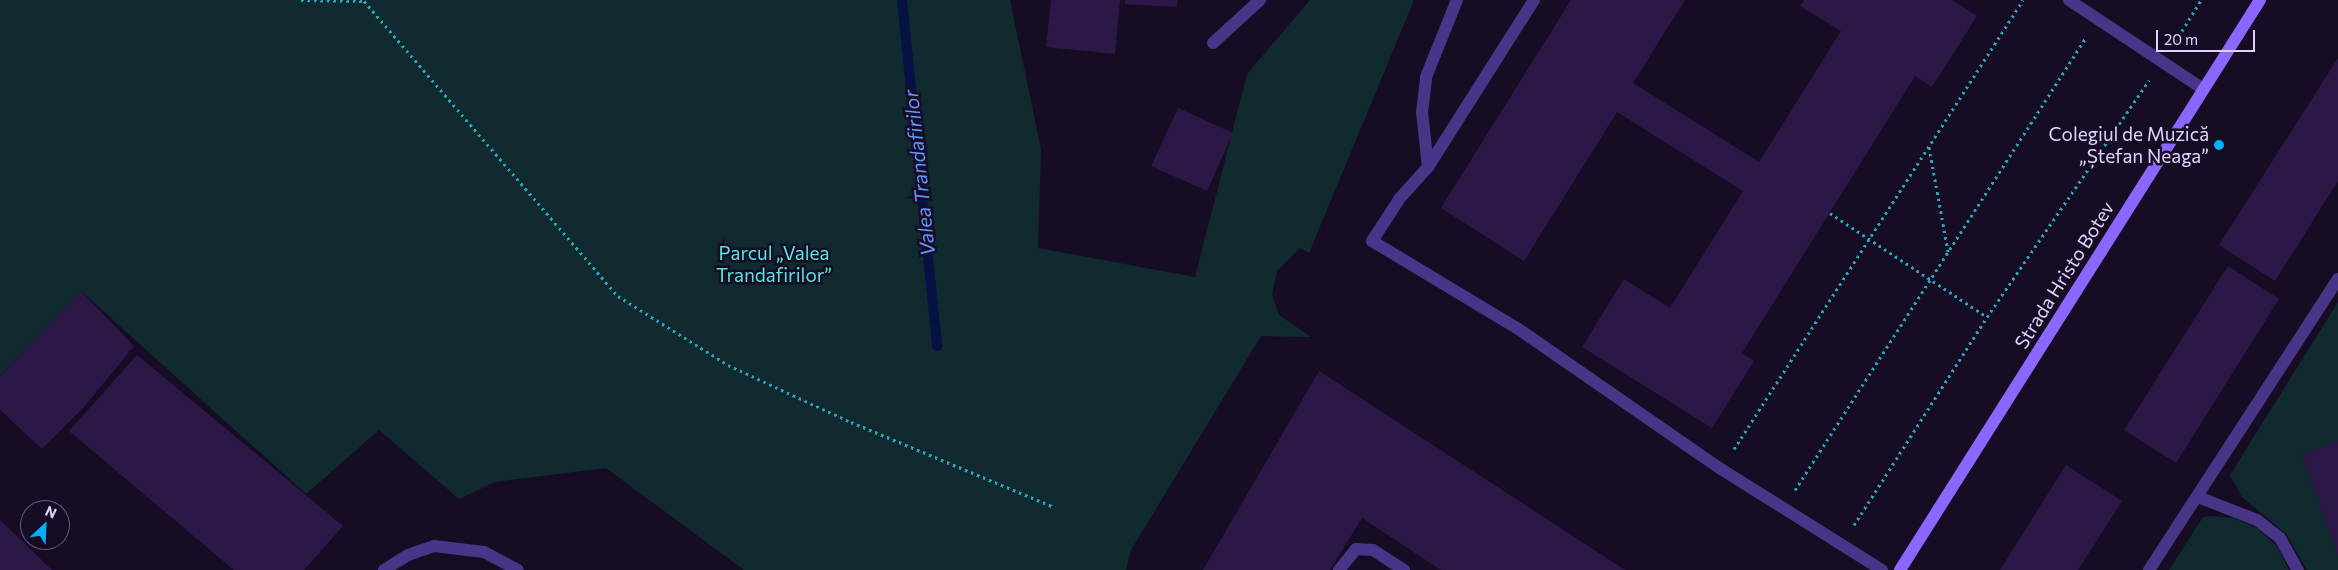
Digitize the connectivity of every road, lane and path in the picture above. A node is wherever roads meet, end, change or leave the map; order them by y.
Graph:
1 (301, 0) edge
2 (1260, 0) edge
3 (1457, 0) edge
4 (1534, 0) edge
5 (2023, 0) edge
6 (2069, 0) edge
7 (2201, 0) edge
8 (2260, 0) edge
9 (2098, 19) junction
10 (1213, 44) dead end
11 (2162, 62) junction
12 (2203, 89) junction
13 (1929, 146) junction
14 (1428, 168) junction
15 (1830, 213) dead end
16 (1870, 240) junction
17 (1948, 252) junction
18 (2338, 279) edge
19 (1930, 280) junction
20 (1988, 316) junction
21 (1721, 470) junction
22 (2198, 497) junction
23 (1052, 506) dead end
24 (1783, 508) junction
25 (1841, 545) junction
26 (384, 570) edge
27 (518, 570) edge
28 (1339, 570) edge
29 (1404, 570) edge
30 (1882, 570) edge
31 (1900, 570) edge
32 (2149, 570) edge
33 (2298, 570) edge

1 - 23 path
2 - 10 lane
3 - 14 lane
4 - 14 lane
5 - 13 path
6 - 9 lane
7 - 11 path
8 - 12 main road, Strada Hristo Botev
9 - 11 lane
9 - 17 path
11 - 12 lane
11 - 20 path
12 - 31 main road, Strada Hristo Botev
13 - 16 path
13 - 17 path
14 - 21 lane
15 - 16 path
16 - 19 path
16 - 21 path
17 - 19 path
18 - 22 lane
19 - 20 path
19 - 24 path
20 - 25 path
21 - 24 lane
22 - 32 lane
22 - 33 lane
24 - 25 lane
25 - 30 lane
26 - 27 lane
28 - 29 lane

